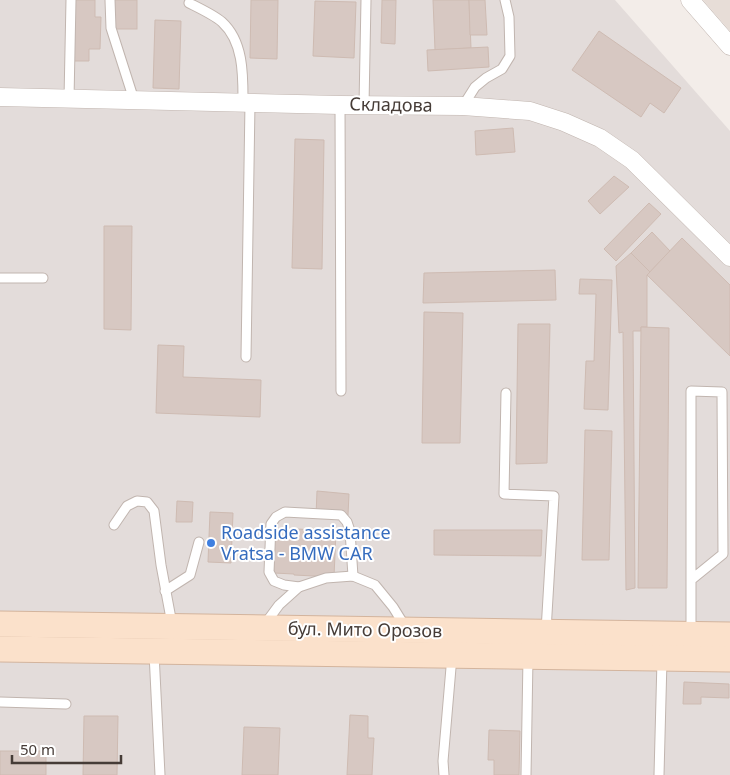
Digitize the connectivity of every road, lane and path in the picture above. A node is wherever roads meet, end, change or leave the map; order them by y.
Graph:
1 (71, 0) edge
2 (110, 0) edge
3 (366, 0) edge
4 (505, 0) edge
5 (690, 0) edge
6 (189, 2) dead end
7 (730, 46) edge
8 (0, 97) edge
9 (69, 99) junction
10 (134, 100) junction
11 (247, 103) junction
12 (340, 105) junction
13 (364, 105) junction
14 (464, 106) junction
15 (730, 257) edge
16 (0, 278) edge
17 (43, 278) dead end
18 (246, 357) dead end
19 (341, 391) dead end
20 (506, 393) dead end
21 (114, 525) dead end
22 (199, 542) dead end
23 (353, 576) junction
24 (691, 580) junction
25 (299, 587) junction
26 (165, 591) junction
27 (172, 627) junction
28 (262, 628) junction
29 (408, 630) junction
30 (546, 632) junction
31 (3, 634) edge
32 (691, 634) junction
33 (730, 635) edge
34 (154, 651) junction
35 (452, 655) junction
36 (528, 656) junction
37 (662, 658) junction
38 (730, 659) edge
39 (0, 702) edge
40 (66, 704) dead end
41 (160, 775) edge
42 (444, 775) edge
43 (526, 775) edge
44 (659, 775) edge

1 - 9 lane
2 - 10 lane
3 - 13 lane
4 - 14 lane
5 - 7 street
6 - 11 lane
8 - 9 street, Складова
9 - 10 street, Складова
10 - 11 street, Складова
11 - 12 street, Складова
11 - 18 lane
12 - 13 street, Складова
12 - 19 lane
13 - 14 street, Складова
14 - 15 street, Складова
16 - 17 lane
20 - 30 lane
21 - 26 lane
22 - 26 lane
23 - 25 lane
23 - 25 lane
23 - 29 lane
24 - 24 lane
24 - 32 lane
25 - 28 lane
26 - 27 lane
27 - 28 main road, бул. Мито Орозов
27 - 31 main road, бул. Мито Орозов
28 - 29 main road, бул. Мито Орозов
29 - 30 main road, бул. Мито Орозов
30 - 32 main road, бул. Мито Орозов
31 - 34 main road, бул. Мито Орозов
32 - 33 main road, бул. Мито Орозов
34 - 35 main road, бул. Мито Орозов
34 - 41 lane
35 - 36 main road, бул. Мито Орозов
35 - 42 lane
36 - 37 main road, бул. Мито Орозов
36 - 43 lane
37 - 38 main road, бул. Мито Орозов
37 - 44 lane
39 - 40 lane

